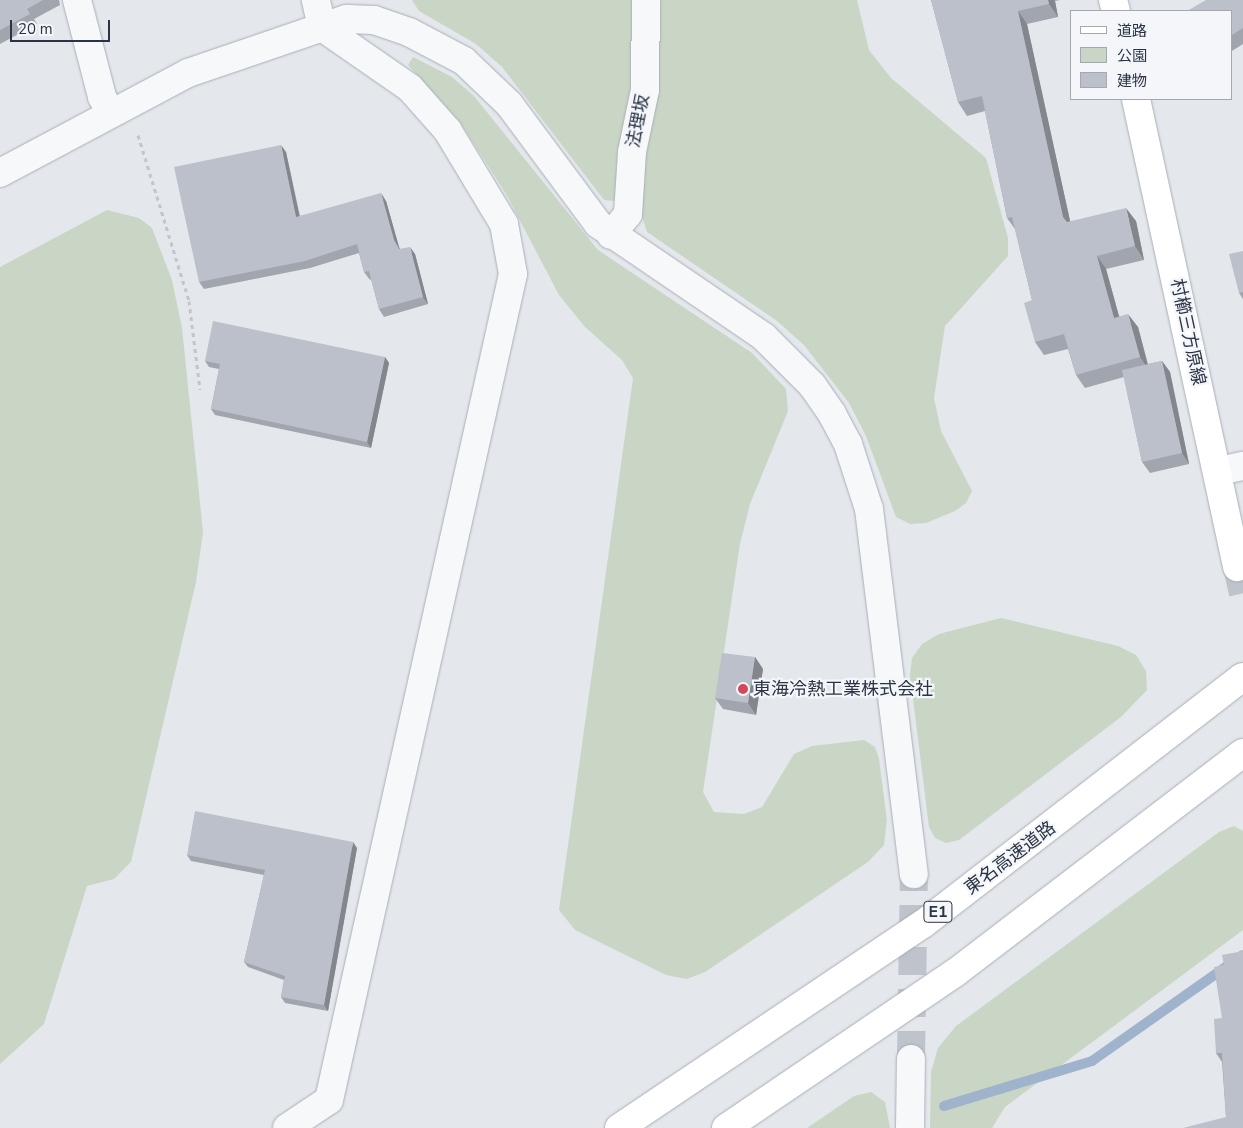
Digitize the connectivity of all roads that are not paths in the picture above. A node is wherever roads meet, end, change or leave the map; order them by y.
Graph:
1 (77, 0) edge
2 (316, 0) edge
3 (646, 0) edge
4 (322, 27) junction
5 (1136, 100) edge
6 (117, 109) junction
7 (0, 173) edge
8 (611, 235) junction
9 (1231, 468) edge
10 (1237, 567) tunnel mouth
11 (1243, 677) edge
12 (1243, 753) edge
13 (914, 874) tunnel mouth
14 (911, 1059) tunnel mouth
15 (287, 1128) edge
16 (619, 1128) edge
17 (726, 1128) edge
18 (910, 1128) edge

1 - 6 street
2 - 4 street
3 - 8 street, 法理坂
4 - 6 street
4 - 8 street
4 - 15 street
5 - 9 main road, 村櫛三方原線
6 - 7 street
8 - 13 street
9 - 10 main road, 村櫛三方原線
11 - 16 main road, 東名高速道路 / E1
12 - 17 main road
14 - 18 street

